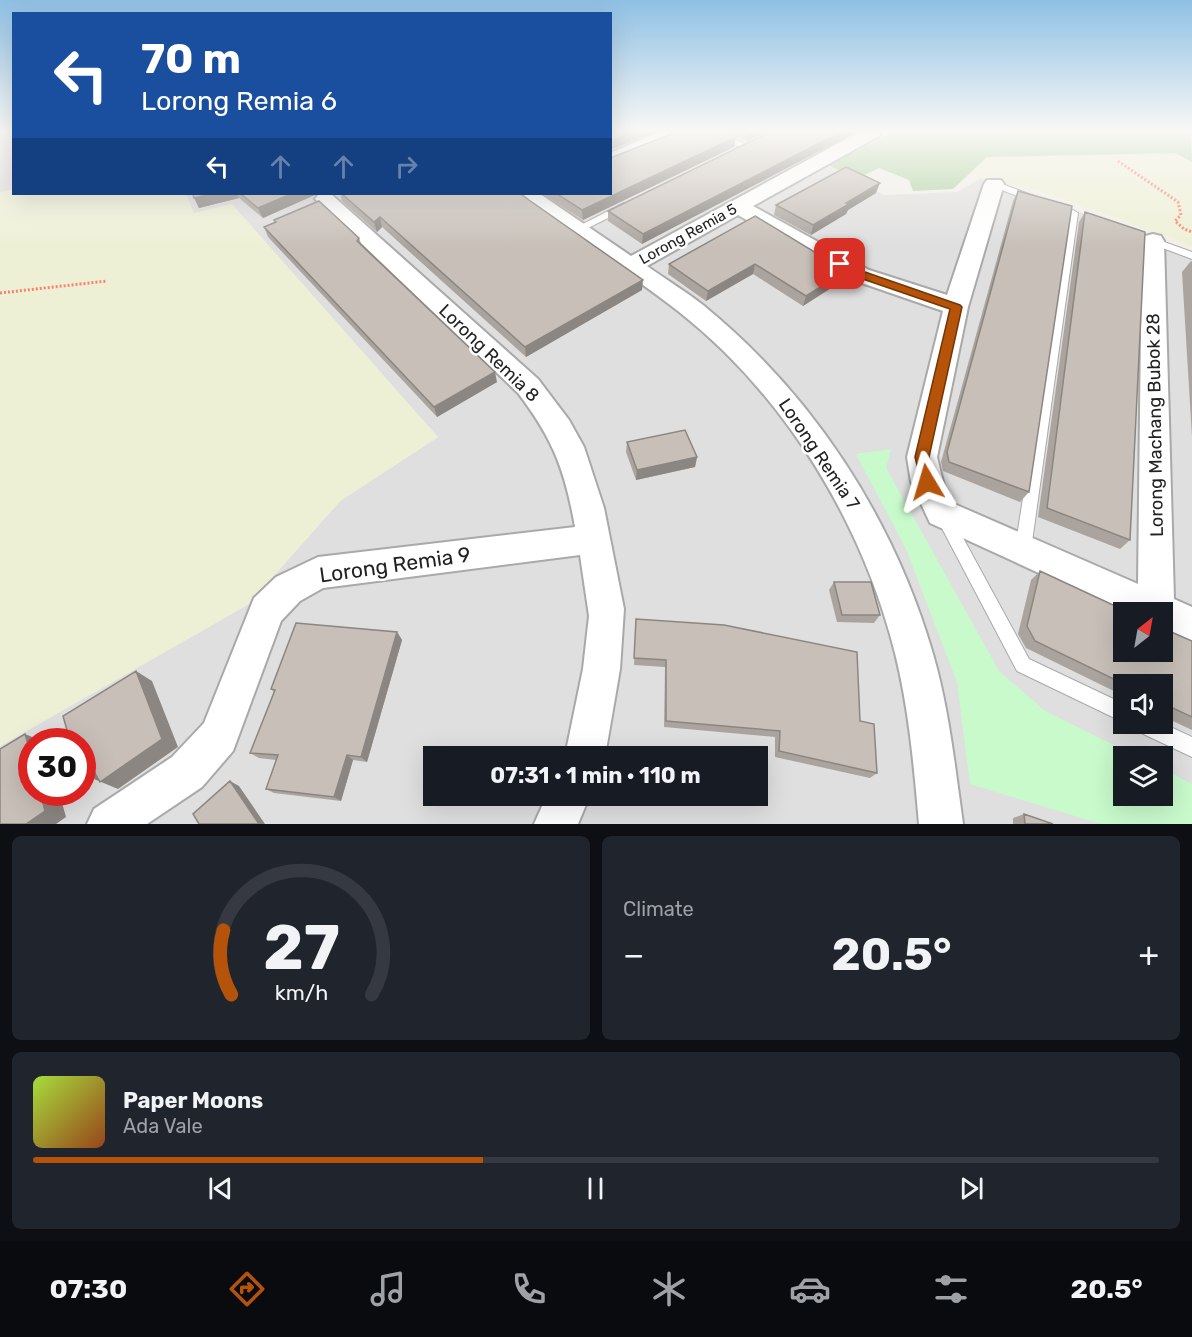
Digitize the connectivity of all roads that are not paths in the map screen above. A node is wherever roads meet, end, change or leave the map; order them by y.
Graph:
1 (802, 170) edge
2 (994, 184) joint
3 (532, 195) edge
4 (322, 200) edge
5 (1044, 202) edge
6 (630, 203) edge
7 (738, 206) junction
8 (1073, 213) edge
9 (578, 229) junction
10 (1143, 238) joint
11 (1192, 256) edge
12 (630, 266) junction
13 (956, 307) junction
14 (941, 513) junction
15 (594, 539) junction
16 (1023, 549) junction
17 (1140, 602) edge
18 (1160, 602) edge
19 (1173, 617) edge
20 (1192, 626) edge
21 (1113, 709) edge
22 (1165, 734) edge
23 (587, 746) edge
24 (1192, 747) edge
25 (564, 806) edge
26 (109, 824) edge
27 (556, 824) edge
28 (941, 824) edge

1 - 7 street, Lorong Remia 5
2 - 5 lane
2 - 13 street
3 - 9 street, Lorong Remia 7
4 - 15 street, Lorong Remia 8
6 - 9 lane
7 - 12 street, Lorong Remia 5
7 - 13 street
8 - 16 lane
9 - 12 street, Lorong Remia 7
10 - 11 lane
10 - 18 street, Lorong Machang Bubok 28
12 - 28 street, Lorong Remia 7
13 - 14 street
14 - 16 street
14 - 21 lane
15 - 23 street, Lorong Remia 8
15 - 26 street, Lorong Remia 9
16 - 17 street
19 - 20 street
22 - 24 lane
25 - 27 street

